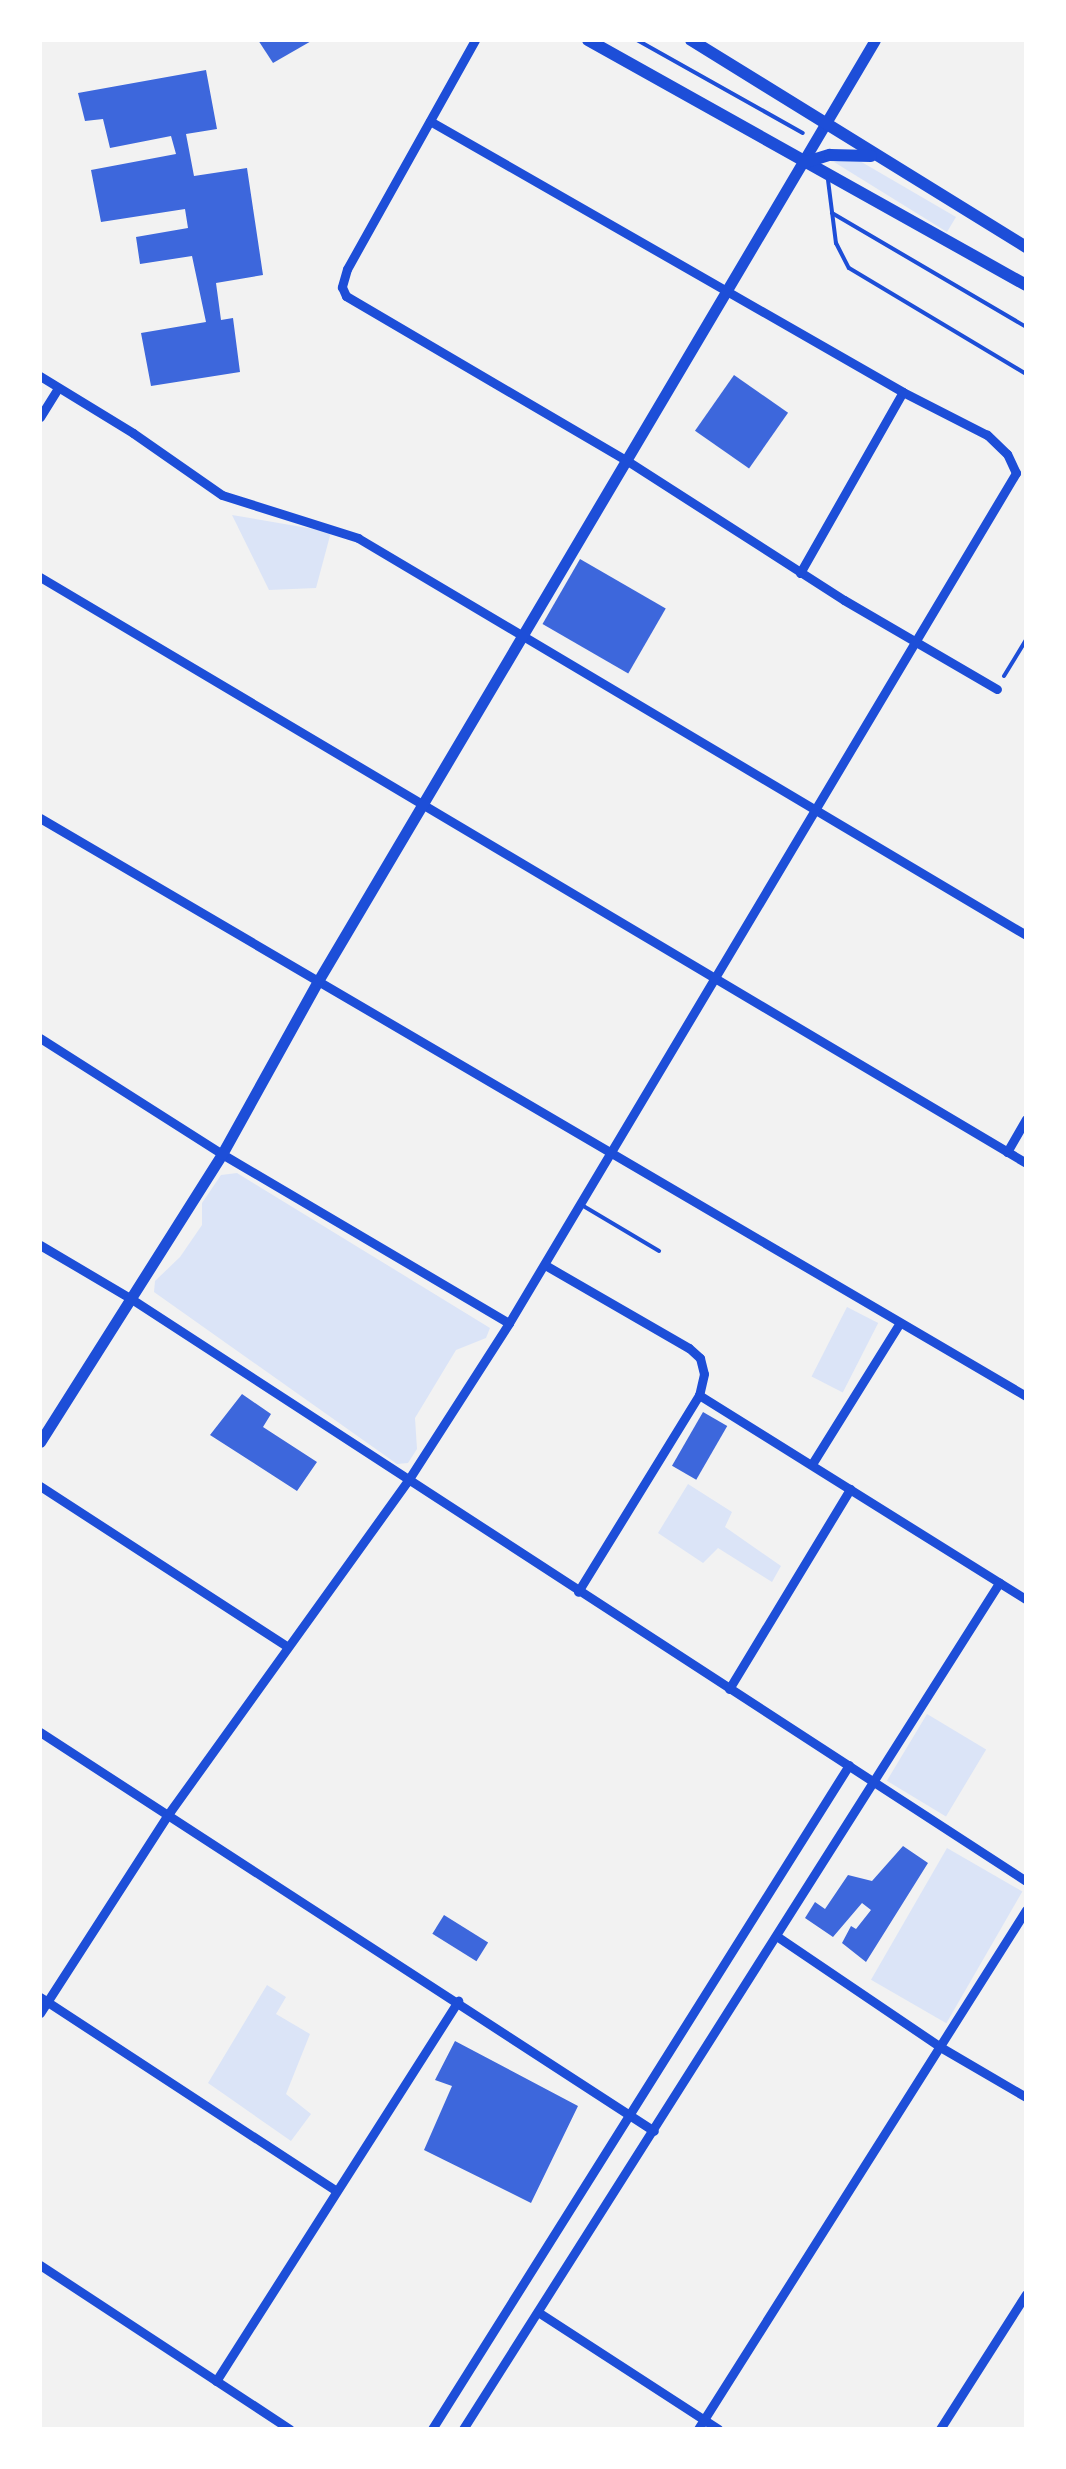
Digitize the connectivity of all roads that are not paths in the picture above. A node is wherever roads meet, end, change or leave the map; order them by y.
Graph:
1 (475, 40) edge
2 (588, 40) edge
3 (691, 40) edge
4 (875, 40) edge
5 (430, 121) junction
6 (829, 122) junction
7 (830, 155) junction
8 (883, 161) junction
9 (803, 163) junction
10 (833, 176) junction
11 (832, 213) junction
12 (1026, 248) edge
13 (1026, 285) edge
14 (726, 289) junction
15 (1026, 327) edge
16 (1026, 374) edge
17 (40, 376) edge
18 (58, 388) junction
19 (903, 392) junction
20 (40, 417) edge
21 (626, 460) junction
22 (800, 572) junction
23 (40, 577) edge
24 (524, 638) junction
25 (913, 640) junction
26 (996, 689) road end
27 (422, 808) junction
28 (813, 808) junction
29 (40, 818) edge
30 (1026, 935) edge
31 (712, 978) junction
32 (318, 981) junction
33 (40, 1038) edge
34 (1026, 1119) edge
35 (1007, 1152) junction
36 (610, 1153) junction
37 (222, 1154) junction
38 (1026, 1164) edge
39 (580, 1204) junction
40 (40, 1245) edge
41 (660, 1252) dead end
42 (545, 1265) junction
43 (130, 1298) junction
44 (509, 1323) junction
45 (899, 1324) junction
46 (700, 1395) junction
47 (1026, 1396) edge
48 (40, 1442) edge
49 (812, 1464) junction
50 (407, 1482) junction
51 (40, 1486) edge
52 (850, 1488) junction
53 (999, 1583) junction
54 (578, 1592) junction
55 (1026, 1600) edge
56 (286, 1646) junction
57 (729, 1689) junction
58 (40, 1732) edge
59 (848, 1765) junction
60 (874, 1782) junction
61 (169, 1812) junction
62 (1026, 1881) edge
63 (1026, 1910) edge
64 (778, 1937) junction
65 (44, 1999) edge
66 (458, 2000) junction
67 (40, 2013) edge
68 (942, 2048) junction
69 (1026, 2097) edge
70 (626, 2116) junction
71 (654, 2131) junction
72 (336, 2191) junction
73 (40, 2265) edge
74 (1026, 2294) edge
75 (538, 2312) junction
76 (216, 2381) junction
77 (700, 2424) edge
78 (290, 2429) edge
79 (432, 2429) edge
80 (463, 2429) edge
81 (718, 2429) edge
82 (940, 2429) edge

1 - 5 street
2 - 9 main road
3 - 6 main road
4 - 6 street
5 - 14 street
5 - 21 street
6 - 8 main road
6 - 9 street
7 - 8 main road
7 - 9 main road
7 - 10 lane
8 - 12 main road
9 - 10 main road
9 - 14 street
10 - 11 lane
10 - 13 main road
11 - 15 lane
11 - 16 lane
14 - 19 street
14 - 21 street
17 - 18 street
18 - 20 street
18 - 24 street
19 - 22 street
19 - 25 street
21 - 22 street
21 - 24 street
22 - 25 street
23 - 27 street
24 - 27 street
24 - 28 street
25 - 26 street
25 - 28 street
27 - 31 street
27 - 32 street
28 - 30 street
28 - 31 street
29 - 32 street
31 - 35 street
31 - 36 street
32 - 36 street
32 - 37 street
33 - 37 street
34 - 35 street
35 - 38 street
36 - 39 street
36 - 45 street
37 - 43 street
37 - 44 street
39 - 41 lane
39 - 42 street
40 - 43 street
42 - 44 street
42 - 46 street
43 - 48 street
43 - 50 street
44 - 50 street
45 - 47 street
45 - 49 street
46 - 49 street
46 - 54 street
49 - 52 street
50 - 54 street
50 - 56 street
51 - 56 street
52 - 53 street
52 - 57 street
53 - 55 street
53 - 60 street
54 - 57 street
56 - 61 street
57 - 59 street
58 - 61 street
59 - 60 street
59 - 70 street
60 - 62 street
60 - 64 street
61 - 65 street
61 - 66 street
63 - 68 street
64 - 68 street
64 - 71 street
65 - 67 street
65 - 72 street
66 - 70 street
66 - 72 street
68 - 69 street
68 - 77 street
70 - 71 street
70 - 79 street
71 - 75 street
72 - 76 street
73 - 76 street
74 - 82 street
75 - 77 street
75 - 80 street
76 - 78 street
77 - 81 street

